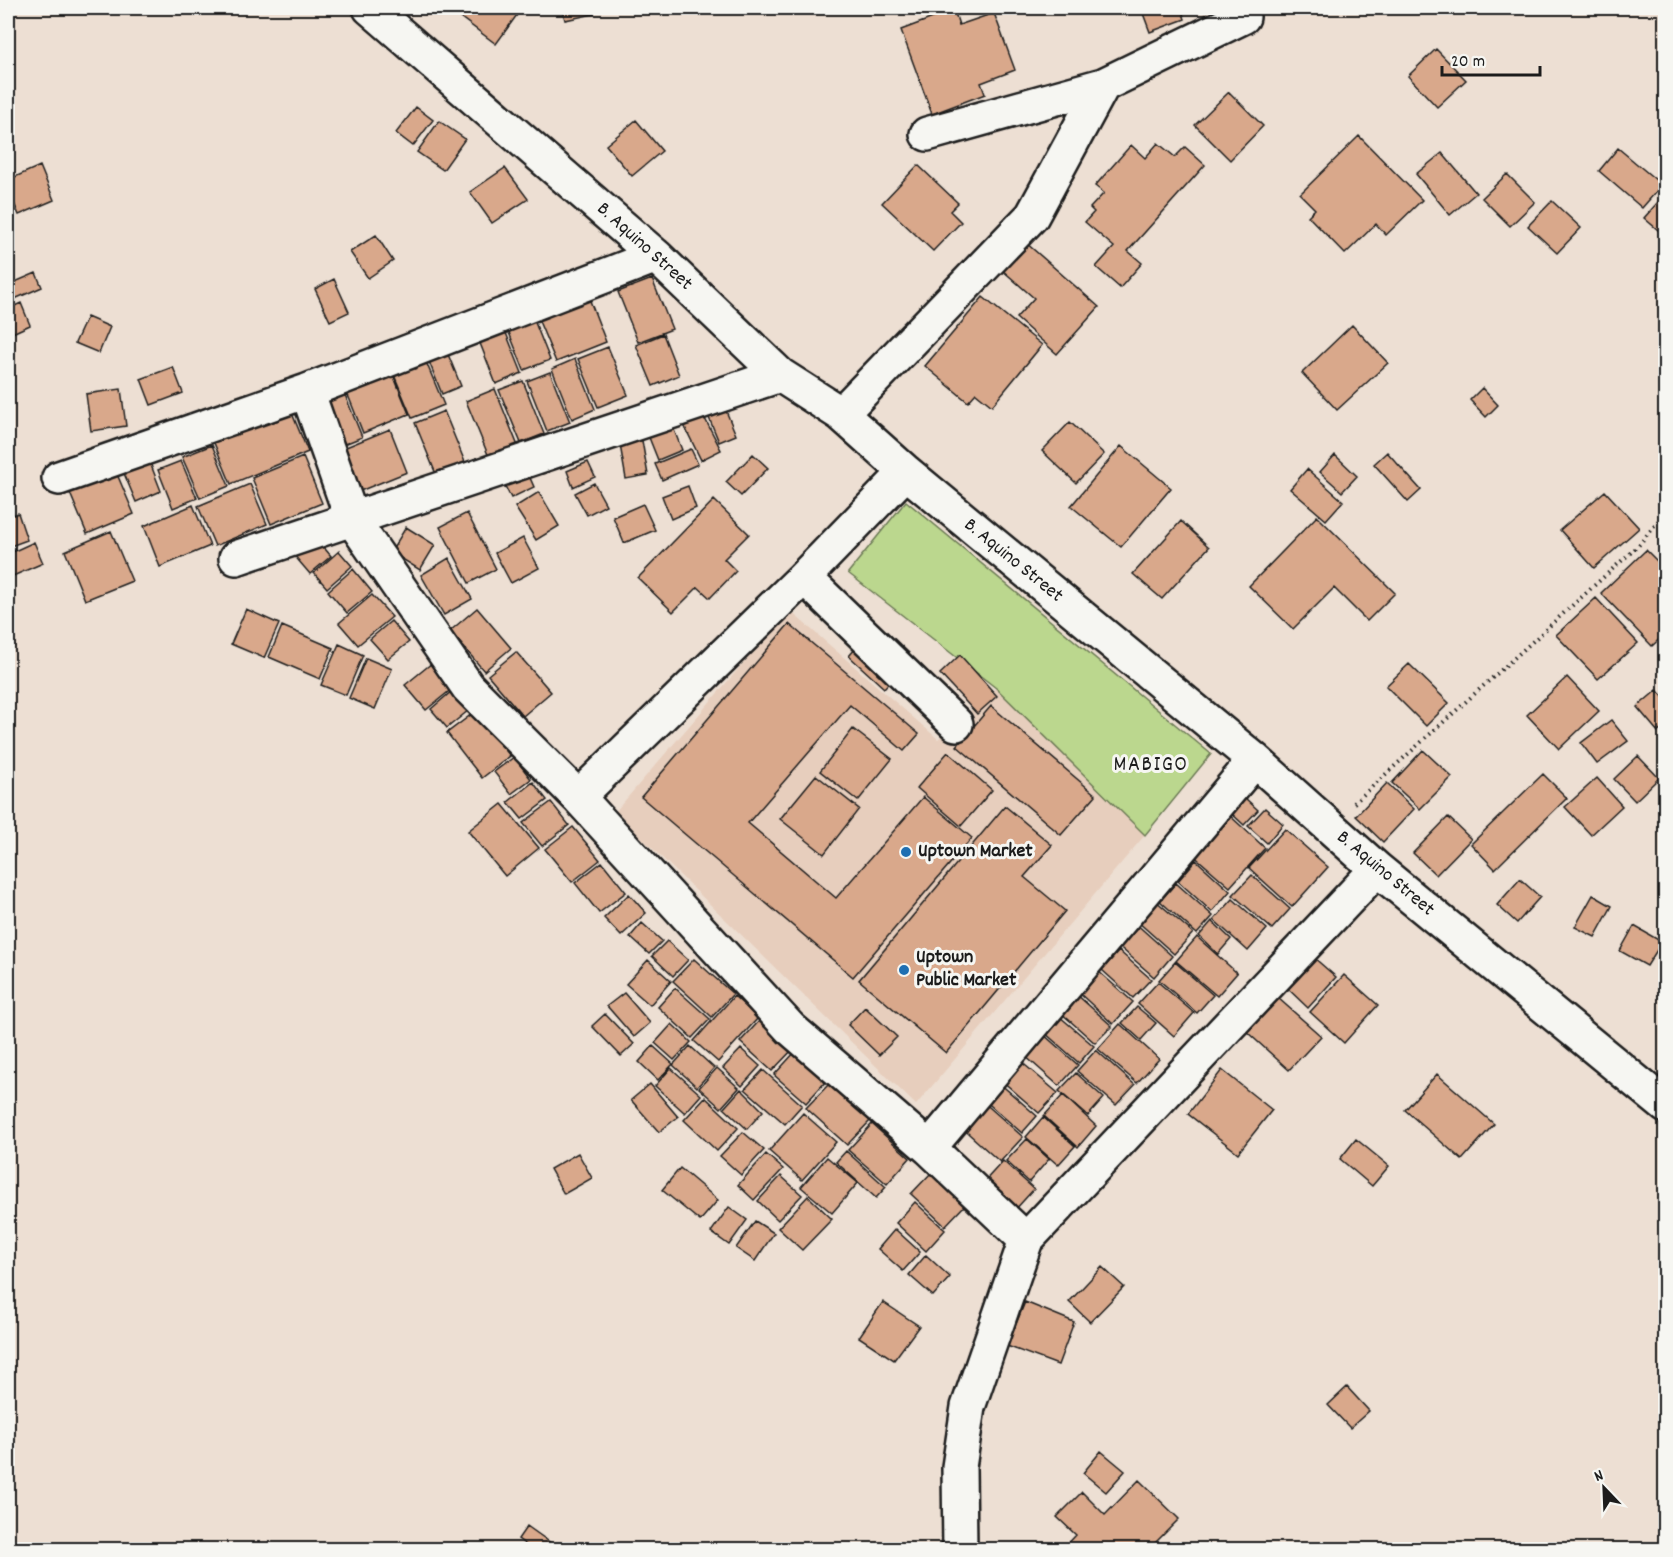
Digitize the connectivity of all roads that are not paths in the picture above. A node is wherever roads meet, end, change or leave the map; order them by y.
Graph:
1 (370, 8) edge
2 (1242, 17) dead end
3 (1103, 85) junction
4 (927, 134) dead end
5 (656, 256) junction
6 (780, 375) junction
7 (308, 391) junction
8 (841, 414) junction
9 (906, 472) junction
10 (59, 478) dead end
11 (352, 519) junction
12 (236, 558) dead end
13 (804, 577) junction
14 (956, 724) dead end
15 (1255, 760) junction
16 (578, 797) junction
17 (1377, 869) junction
18 (1665, 1106) edge
19 (929, 1148) junction
20 (1026, 1240) junction
21 (960, 1550) edge

1 - 5 street, B. Aquino Street
2 - 3 street
3 - 4 street
3 - 8 street
5 - 6 street, B. Aquino Street
5 - 7 street
6 - 8 street, B. Aquino Street
6 - 11 street
7 - 10 street
7 - 11 street
8 - 9 street, B. Aquino Street
9 - 13 street
9 - 15 street, B. Aquino Street
11 - 12 street
11 - 16 street
13 - 14 street
13 - 16 street
15 - 17 street, B. Aquino Street
15 - 19 street
16 - 19 street
17 - 18 street, B. Aquino Street
17 - 20 street
19 - 20 street
20 - 21 street

